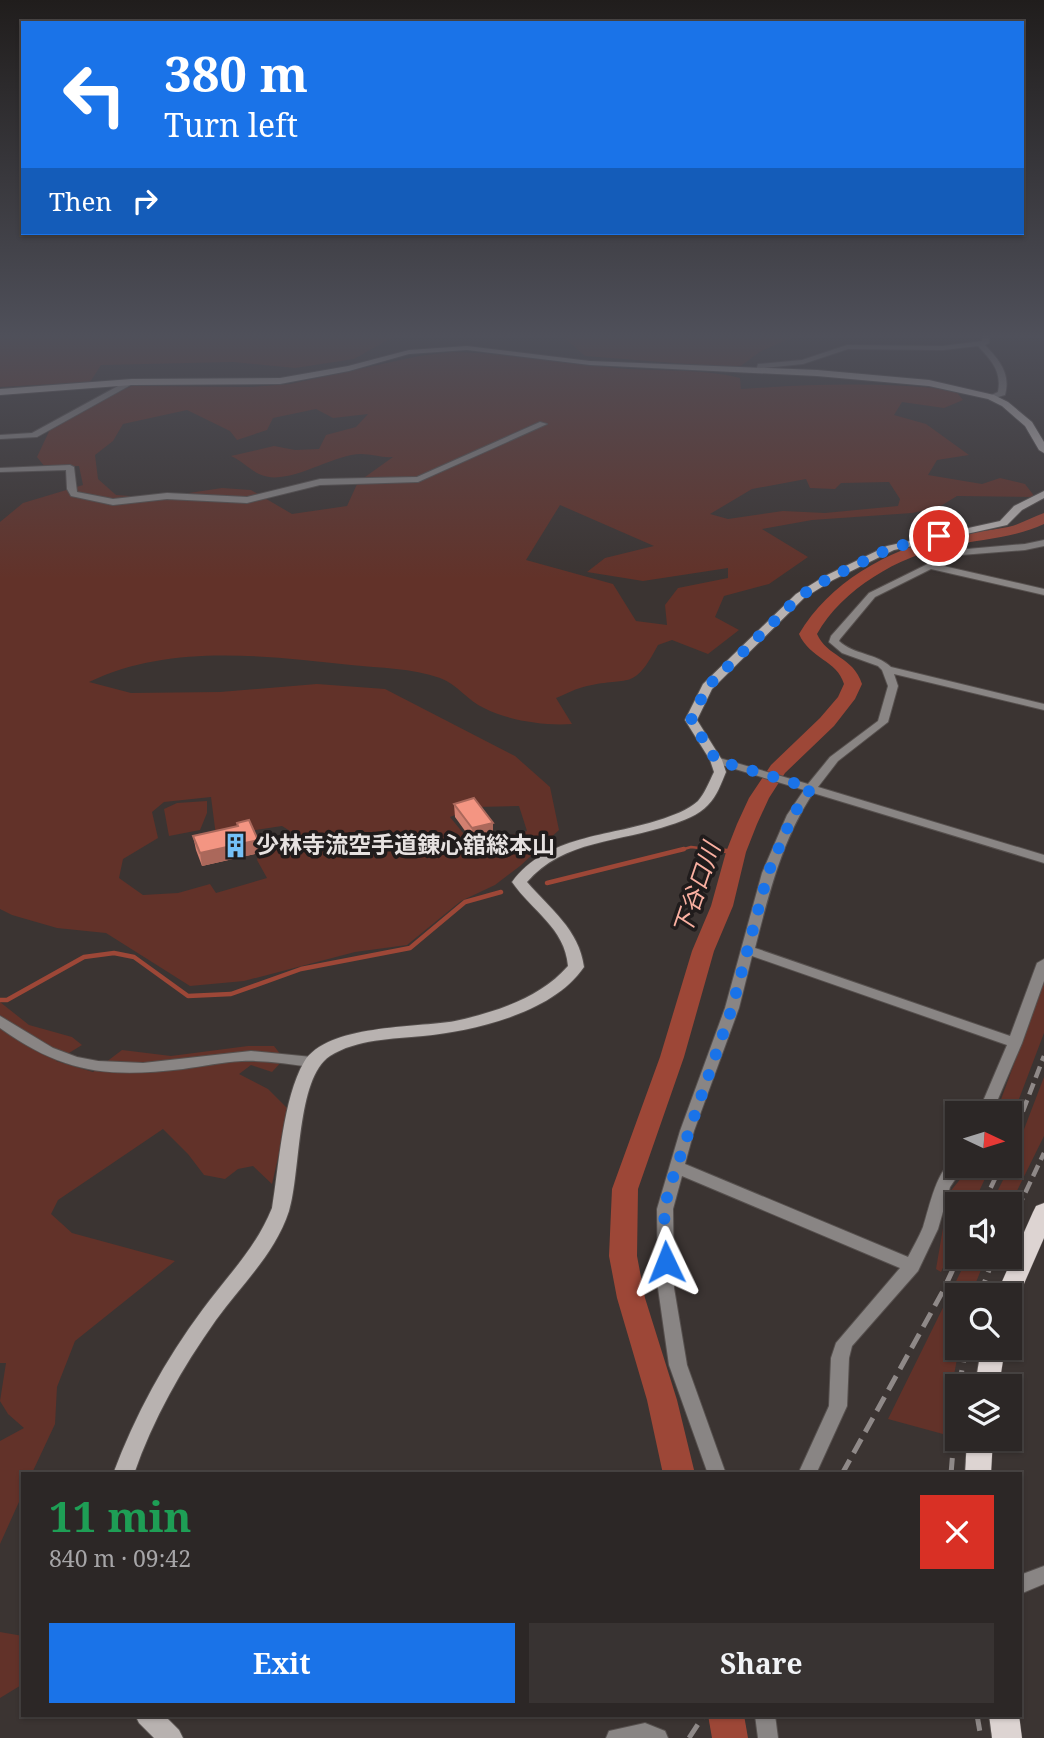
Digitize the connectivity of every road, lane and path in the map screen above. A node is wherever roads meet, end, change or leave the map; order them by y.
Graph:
1 (69, 416) edge
2 (1020, 416) edge
3 (543, 424) dead end
4 (0, 437) edge
5 (1044, 450) edge
6 (0, 470) edge
7 (1044, 494) edge
8 (1044, 543) edge
9 (929, 566) junction
10 (1044, 592) edge
11 (887, 668) junction
12 (1044, 707) edge
13 (716, 760) junction
14 (804, 786) junction
15 (1044, 859) edge
16 (748, 950) junction
17 (1044, 963) edge
18 (0, 1021) edge
19 (1015, 1043) junction
20 (312, 1062) junction
21 (990, 1101) edge
22 (677, 1167) junction
23 (948, 1178) edge
24 (1044, 1212) edge
25 (912, 1266) junction
26 (1013, 1283) edge
27 (979, 1451) edge
28 (124, 1472) edge
29 (716, 1472) edge
30 (808, 1472) edge
31 (978, 1472) edge
32 (1044, 1575) edge
33 (1022, 1584) edge
34 (149, 1717) edge
35 (765, 1717) edge
36 (1004, 1717) edge
37 (171, 1738) edge
38 (616, 1738) edge
39 (658, 1738) edge
40 (768, 1738) edge
41 (1007, 1738) edge

1 - 4 street
2 - 5 street
3 - 6 street
7 - 13 street
8 - 9 street
9 - 10 street
9 - 11 street
11 - 12 street
11 - 14 street
13 - 14 street
13 - 20 street
14 - 15 street
14 - 16 street
16 - 19 street
16 - 22 street
17 - 19 street
18 - 20 street
19 - 21 street
20 - 28 street
22 - 25 street
22 - 29 street
23 - 25 street
24 - 26 main road
25 - 30 street
27 - 31 main road
32 - 33 street
34 - 37 street
35 - 40 street
36 - 41 main road
38 - 39 street

